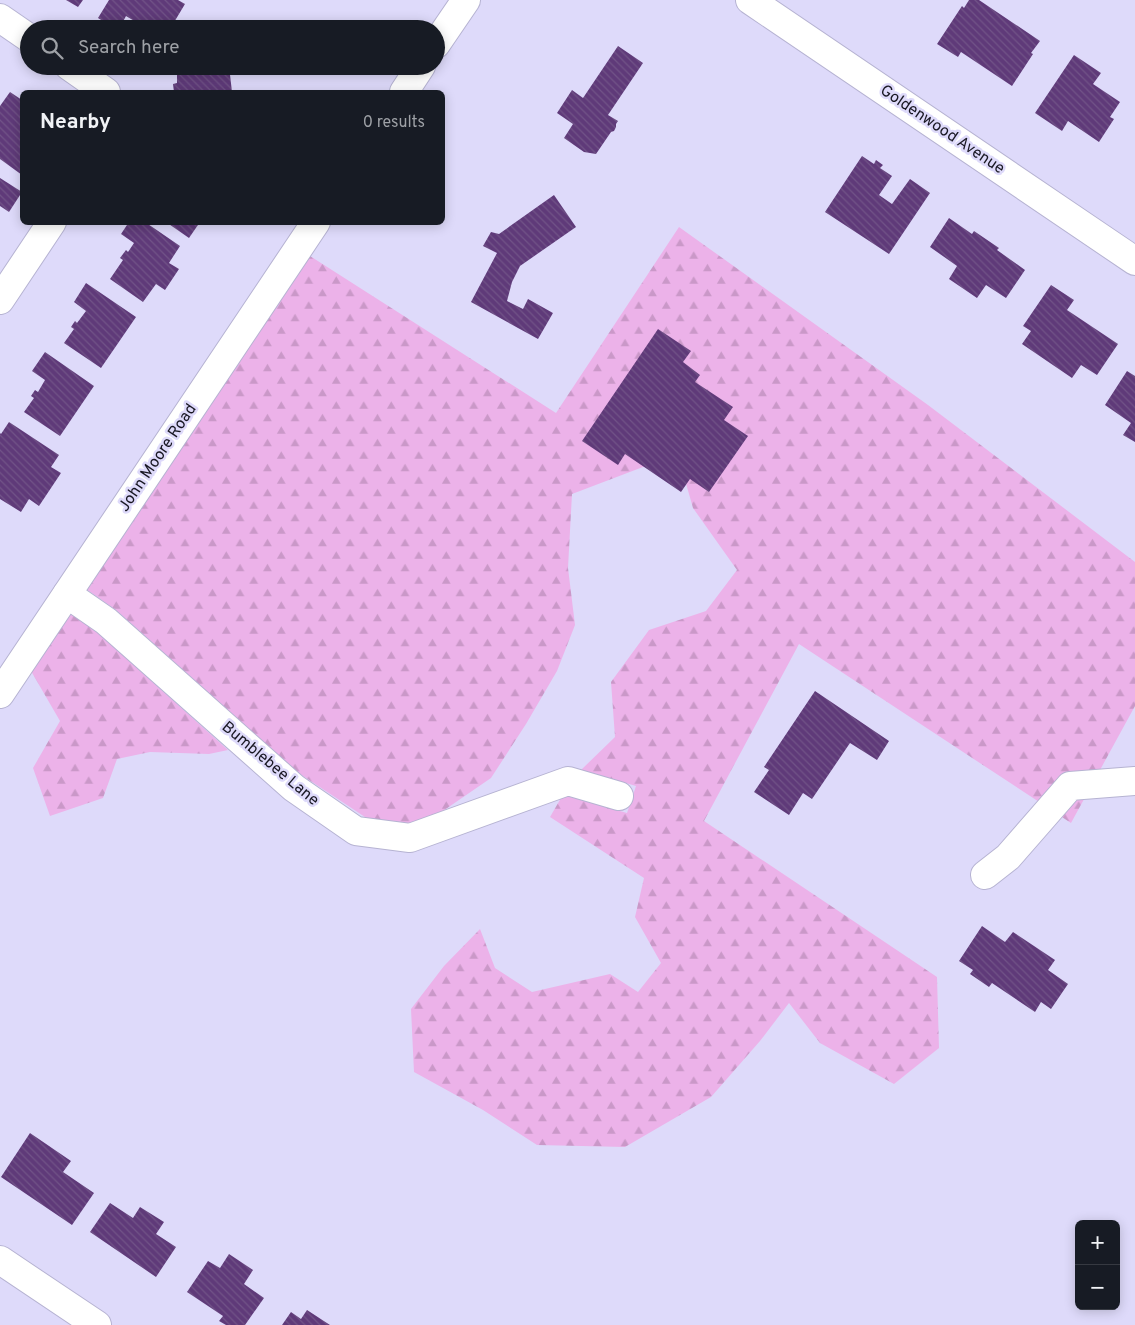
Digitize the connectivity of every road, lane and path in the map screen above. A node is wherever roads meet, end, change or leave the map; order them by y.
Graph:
1 (466, 0) edge
2 (750, 0) edge
3 (0, 18) edge
4 (445, 31) edge
5 (20, 32) edge
6 (82, 75) edge
7 (415, 75) edge
8 (103, 90) edge
9 (405, 90) edge
10 (50, 225) edge
11 (314, 225) edge
12 (1135, 261) edge
13 (0, 300) edge
14 (67, 594) junction
15 (0, 694) edge
16 (1135, 781) edge
17 (619, 796) dead end
18 (985, 875) dead end
19 (0, 1260) edge
20 (97, 1325) edge

1 - 4 street
2 - 12 street, Goldenwood Avenue
3 - 5 street
6 - 8 street
7 - 9 street
10 - 13 street
11 - 14 street, John Moore Road
14 - 15 street, John Moore Road
14 - 17 street, Bumblebee Lane
16 - 18 street
19 - 20 street

